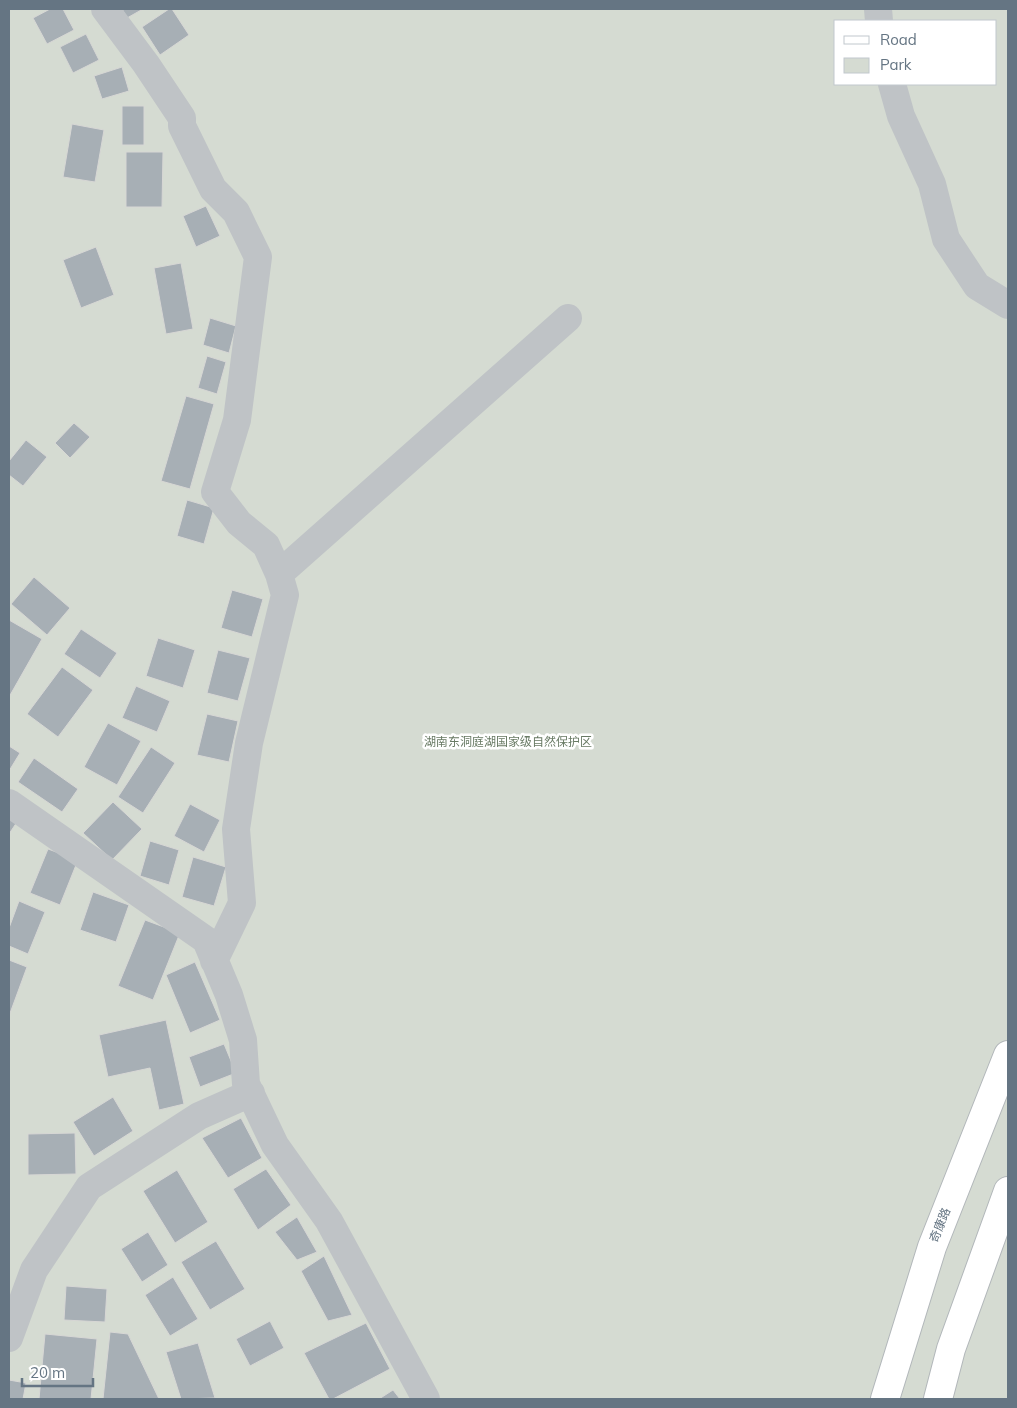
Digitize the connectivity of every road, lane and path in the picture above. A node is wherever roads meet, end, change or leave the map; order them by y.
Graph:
1 (105, 9) edge
2 (892, 85) edge
3 (1008, 305) edge
4 (568, 318) dead end
5 (279, 574) junction
6 (9, 804) edge
7 (214, 961) junction
8 (1008, 1055) edge
9 (251, 1093) junction
10 (1008, 1191) edge
11 (9, 1338) edge
12 (426, 1399) edge
13 (885, 1399) edge
14 (938, 1399) edge

1 - 5 street
2 - 3 street
4 - 5 street
5 - 7 street
6 - 7 street
7 - 9 street
8 - 13 main road, 奇康路
9 - 11 street
9 - 12 street
10 - 14 main road

